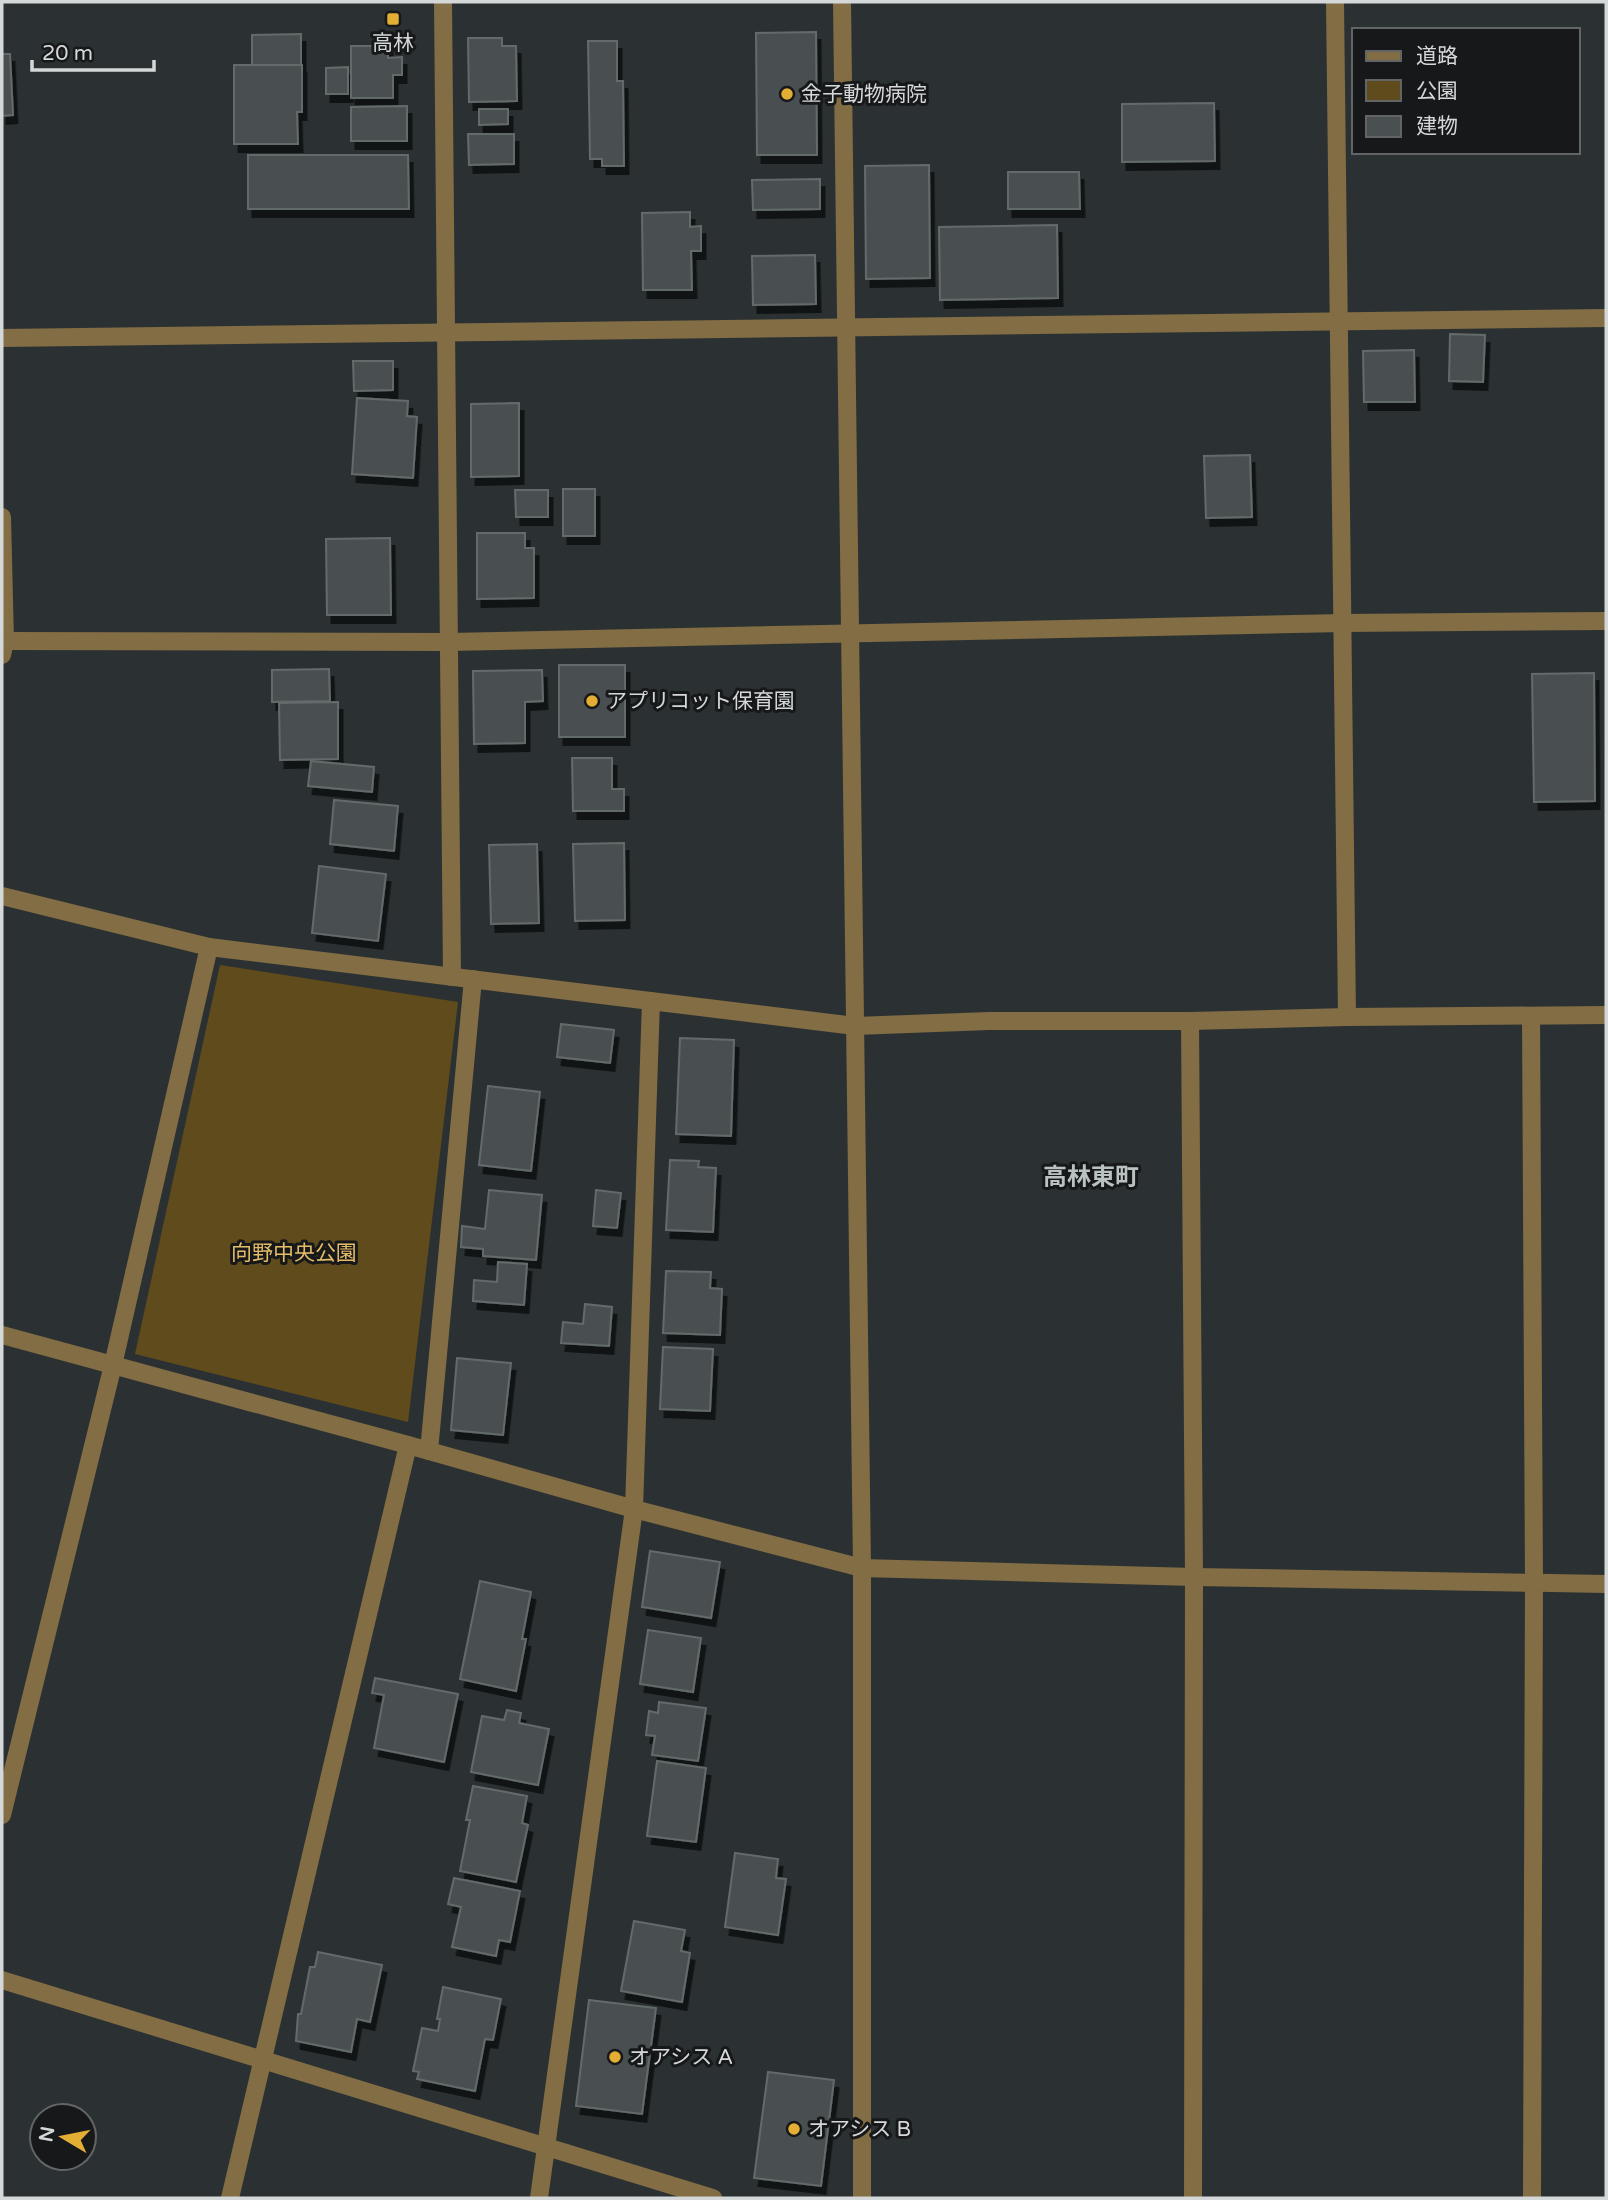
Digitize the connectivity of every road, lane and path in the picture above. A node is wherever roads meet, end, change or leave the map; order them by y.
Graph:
1 (443, 2) edge
2 (842, 2) edge
3 (1335, 2) edge
4 (1606, 318) edge
5 (1339, 321) junction
6 (846, 328) junction
7 (446, 333) junction
8 (2, 338) edge
9 (2, 517) edge
10 (1606, 621) edge
11 (1343, 623) junction
12 (851, 633) junction
13 (449, 642) junction
14 (4, 648) edge
15 (2, 896) edge
16 (209, 947) junction
17 (452, 977) junction
18 (473, 979) junction
19 (651, 1001) junction
20 (1606, 1015) edge
21 (1531, 1016) junction
22 (1347, 1017) junction
23 (1190, 1021) junction
24 (855, 1026) junction
25 (2, 1335) edge
26 (113, 1365) junction
27 (408, 1445) junction
28 (429, 1451) junction
29 (634, 1508) junction
30 (862, 1568) junction
31 (1194, 1577) junction
32 (1534, 1582) junction
33 (1606, 1584) edge
34 (2, 1815) edge
35 (2, 1980) edge
36 (262, 2059) junction
37 (547, 2146) junction
38 (230, 2198) edge
39 (539, 2198) edge
40 (713, 2198) edge
41 (862, 2198) edge
42 (1193, 2198) edge
43 (1532, 2198) edge

1 - 7 street
2 - 6 street
3 - 5 street
4 - 5 street
5 - 6 street
5 - 11 street
6 - 7 street
6 - 12 street
7 - 8 street
7 - 13 street
9 - 14 street
10 - 11 street
11 - 12 street
11 - 22 street
12 - 13 street
12 - 24 street
13 - 14 street
13 - 17 street
15 - 16 street
16 - 17 street
16 - 26 street
17 - 18 street
18 - 19 street
18 - 28 street
19 - 24 street
19 - 29 street
20 - 21 street
21 - 22 street
21 - 32 street
22 - 23 street
23 - 24 street
23 - 31 street
24 - 30 street
25 - 26 street
26 - 27 street
26 - 34 street
27 - 28 street
27 - 36 street
28 - 29 street
29 - 30 street
29 - 37 street
30 - 31 street
30 - 41 street
31 - 32 street
31 - 42 street
32 - 33 street
32 - 43 street
35 - 36 street
36 - 37 street
36 - 38 street
37 - 39 street
37 - 40 street

